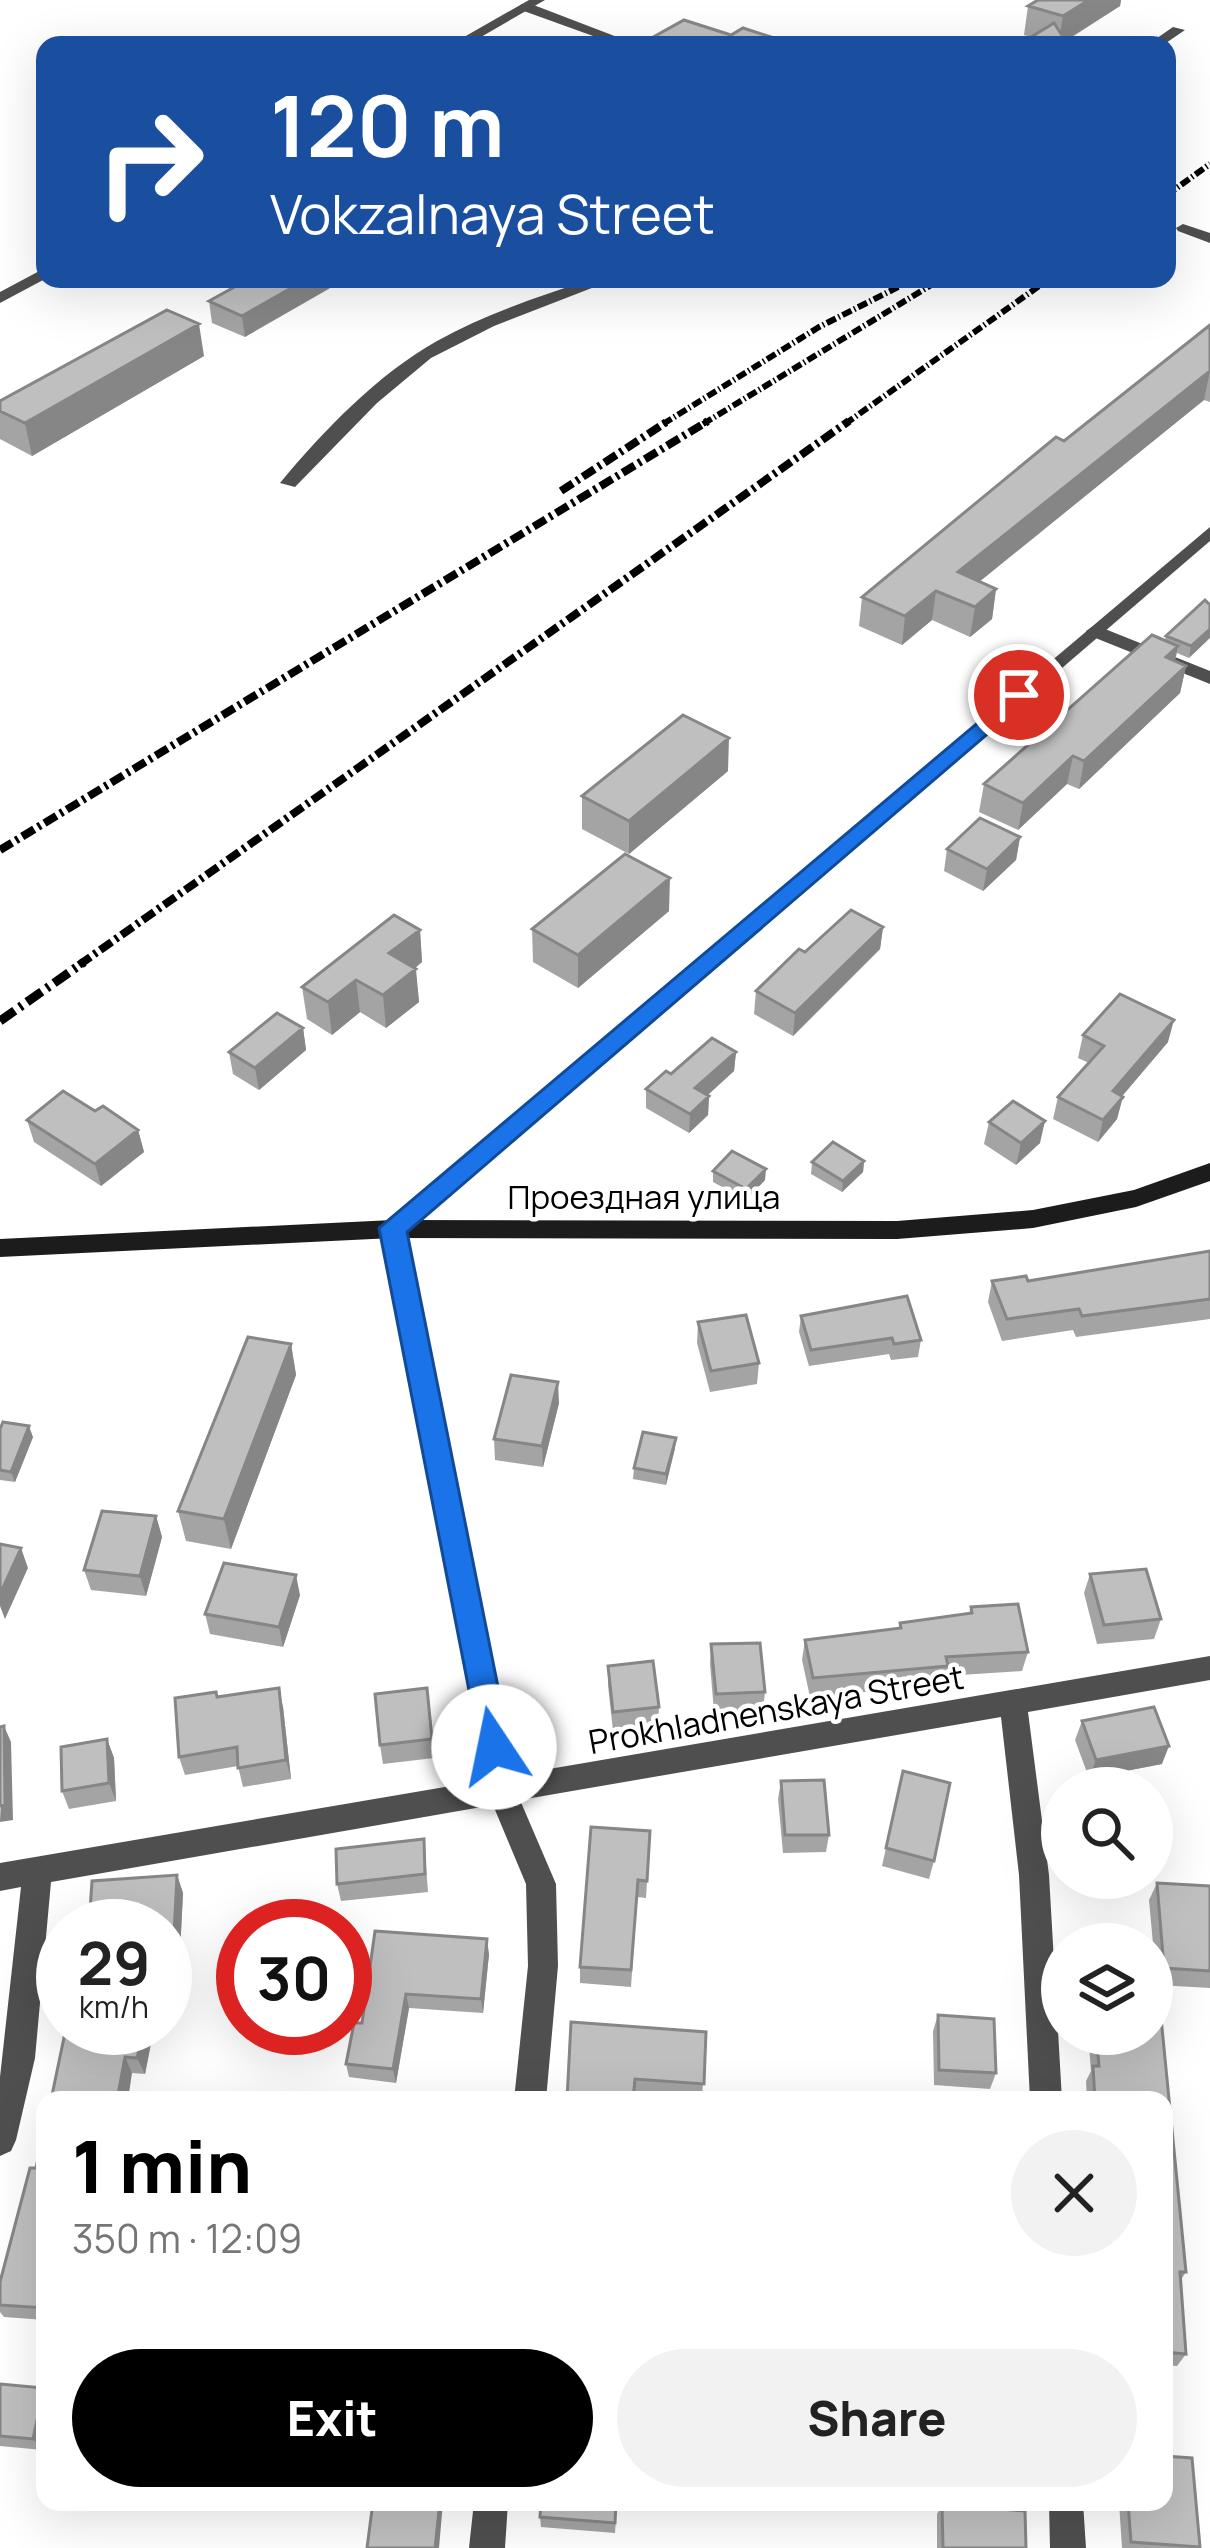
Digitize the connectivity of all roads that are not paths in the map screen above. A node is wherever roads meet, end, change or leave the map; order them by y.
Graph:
1 (532, 4) edge
2 (1178, 29) dead end
3 (473, 36) edge
4 (609, 36) edge
5 (1168, 36) edge
6 (1183, 228) dead end
7 (1210, 238) edge
8 (36, 278) edge
9 (578, 288) edge
10 (0, 298) edge
11 (289, 483) dead end
12 (1210, 532) edge
13 (1095, 631) junction
14 (1210, 678) edge
15 (1210, 1172) edge
16 (393, 1228) junction
17 (0, 1248) edge
18 (1210, 1668) edge
19 (1013, 1703) junction
20 (503, 1794) junction
21 (37, 1871) junction
22 (0, 1877) edge
23 (531, 2091) edge
24 (1046, 2091) edge
25 (0, 2140) edge
26 (490, 2511) edge
27 (1067, 2511) edge
28 (487, 2548) edge
29 (1069, 2548) edge

1 - 3 street
1 - 4 street
2 - 5 street
6 - 7 street
8 - 10 street
9 - 11 street
12 - 13 street
13 - 14 street
13 - 16 street
15 - 16 main road, Проездная улица
16 - 17 main road, Проездная улица
16 - 20 street
18 - 19 street, Prokhladnenskaya Street
19 - 20 street, Prokhladnenskaya Street
19 - 24 street
20 - 21 street, Prokhladnenskaya Street
20 - 23 street
21 - 22 street, Prokhladnenskaya Street
21 - 25 street
26 - 28 street
27 - 29 street

